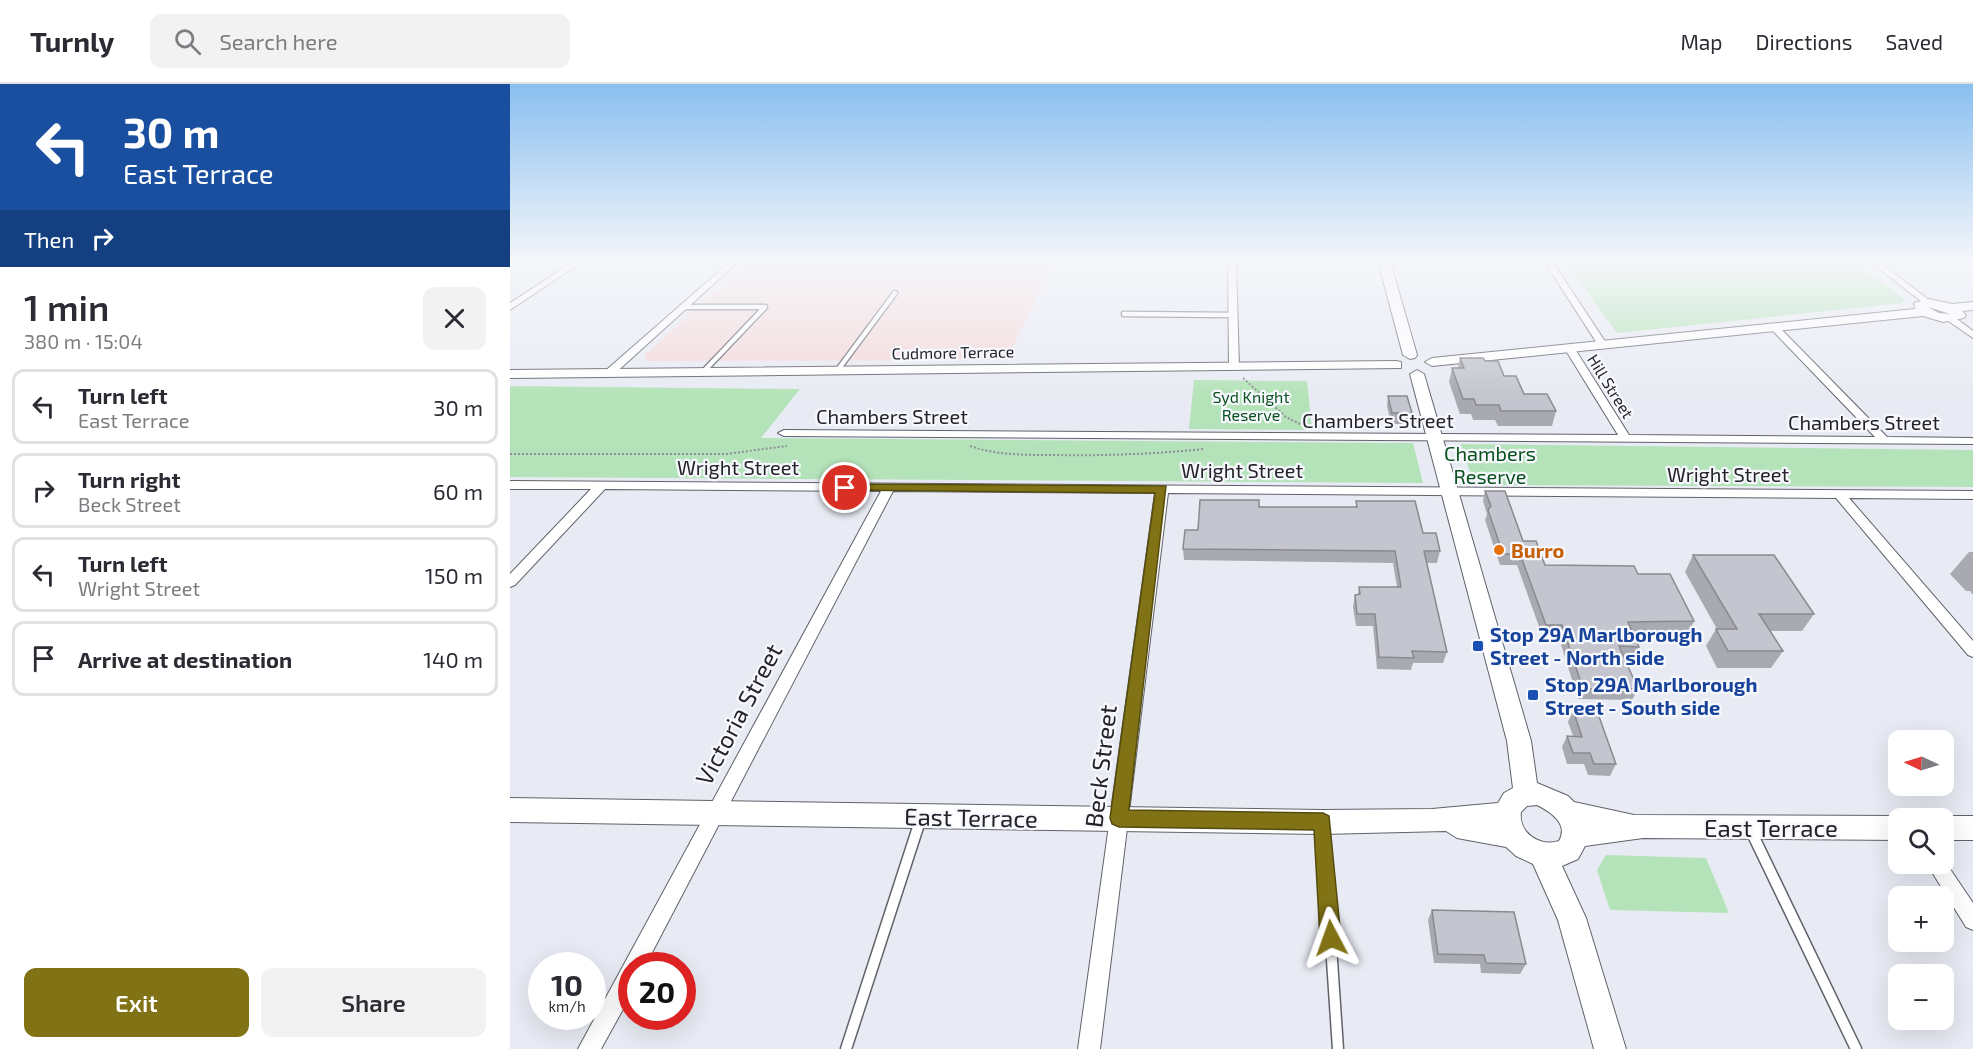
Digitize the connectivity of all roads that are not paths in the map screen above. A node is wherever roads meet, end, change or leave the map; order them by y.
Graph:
1 (885, 306) edge
2 (1234, 306) edge
3 (1396, 306) edge
4 (1578, 306) edge
5 (1973, 306) edge
6 (683, 307) joint
7 (1927, 308) joint
8 (1951, 313) junction
9 (1124, 314) dead end
10 (1234, 315) junction
11 (1774, 328) junction
12 (1973, 335) edge
13 (1604, 346) junction
14 (1570, 349) junction
15 (1410, 355) junction
16 (1396, 365) junction
17 (1234, 367) junction
18 (1425, 368) junction
19 (837, 371) junction
20 (703, 372) junction
21 (510, 374) edge
22 (608, 374) junction
23 (783, 433) dead end
24 (1435, 438) junction
25 (1626, 439) junction
26 (1884, 440) junction
27 (1973, 441) edge
28 (510, 485) edge
29 (601, 486) junction
30 (889, 488) junction
31 (1162, 489) junction
32 (1450, 491) junction
33 (1839, 494) junction
34 (1973, 495) edge
35 (510, 582) edge
36 (1973, 651) edge
37 (1537, 796) junction
38 (512, 813) edge
39 (716, 813) junction
40 (921, 816) junction
41 (1119, 818) junction
42 (1323, 822) junction
43 (1510, 825) junction
44 (1748, 826) junction
45 (1888, 828) edge
46 (1954, 828) edge
47 (1973, 828) edge
48 (1563, 839) junction
49 (1943, 874) edge
50 (1973, 920) edge
51 (642, 952) edge
52 (618, 996) edge
53 (589, 1049) edge
54 (846, 1049) edge
55 (1089, 1049) edge
56 (1338, 1049) edge
57 (1610, 1049) edge
58 (1856, 1049) edge

1 - 19 lane
2 - 10 street
3 - 15 street
4 - 13 street
5 - 8 street
6 - 20 lane
6 - 22 street
7 - 8 street
7 - 11 street
8 - 12 street
9 - 10 lane
10 - 17 street
11 - 13 street
11 - 26 street
13 - 14 street
14 - 18 street
14 - 25 street, Hill Street
15 - 16 street
15 - 18 street
16 - 17 street, Cudmore Terrace
16 - 18 street
17 - 19 street, Cudmore Terrace
18 - 24 street
19 - 20 street, Cudmore Terrace
20 - 22 street, Cudmore Terrace
21 - 22 street, Cudmore Terrace
23 - 24 street, Chambers Street
24 - 25 street, Chambers Street
24 - 32 street
25 - 26 street, Chambers Street
26 - 27 street, Chambers Street
28 - 29 street, Wright Street
29 - 30 street, Wright Street
29 - 35 street
30 - 31 street, Wright Street
30 - 39 street, Victoria Street
31 - 32 street, Wright Street
31 - 41 street, Beck Street
32 - 33 street, Wright Street
32 - 37 street
33 - 34 street, Wright Street
33 - 36 street
37 - 43 street
37 - 48 street
38 - 39 street, East Terrace
39 - 40 street, East Terrace
39 - 51 street, Victoria Street
40 - 41 street, East Terrace
40 - 54 lane
41 - 42 street, East Terrace
41 - 55 street, Beck Street
42 - 43 street, East Terrace
42 - 56 lane
43 - 48 street
44 - 45 street, East Terrace
44 - 48 street, East Terrace
44 - 58 lane
46 - 47 street
48 - 57 street
49 - 50 street
52 - 53 street

